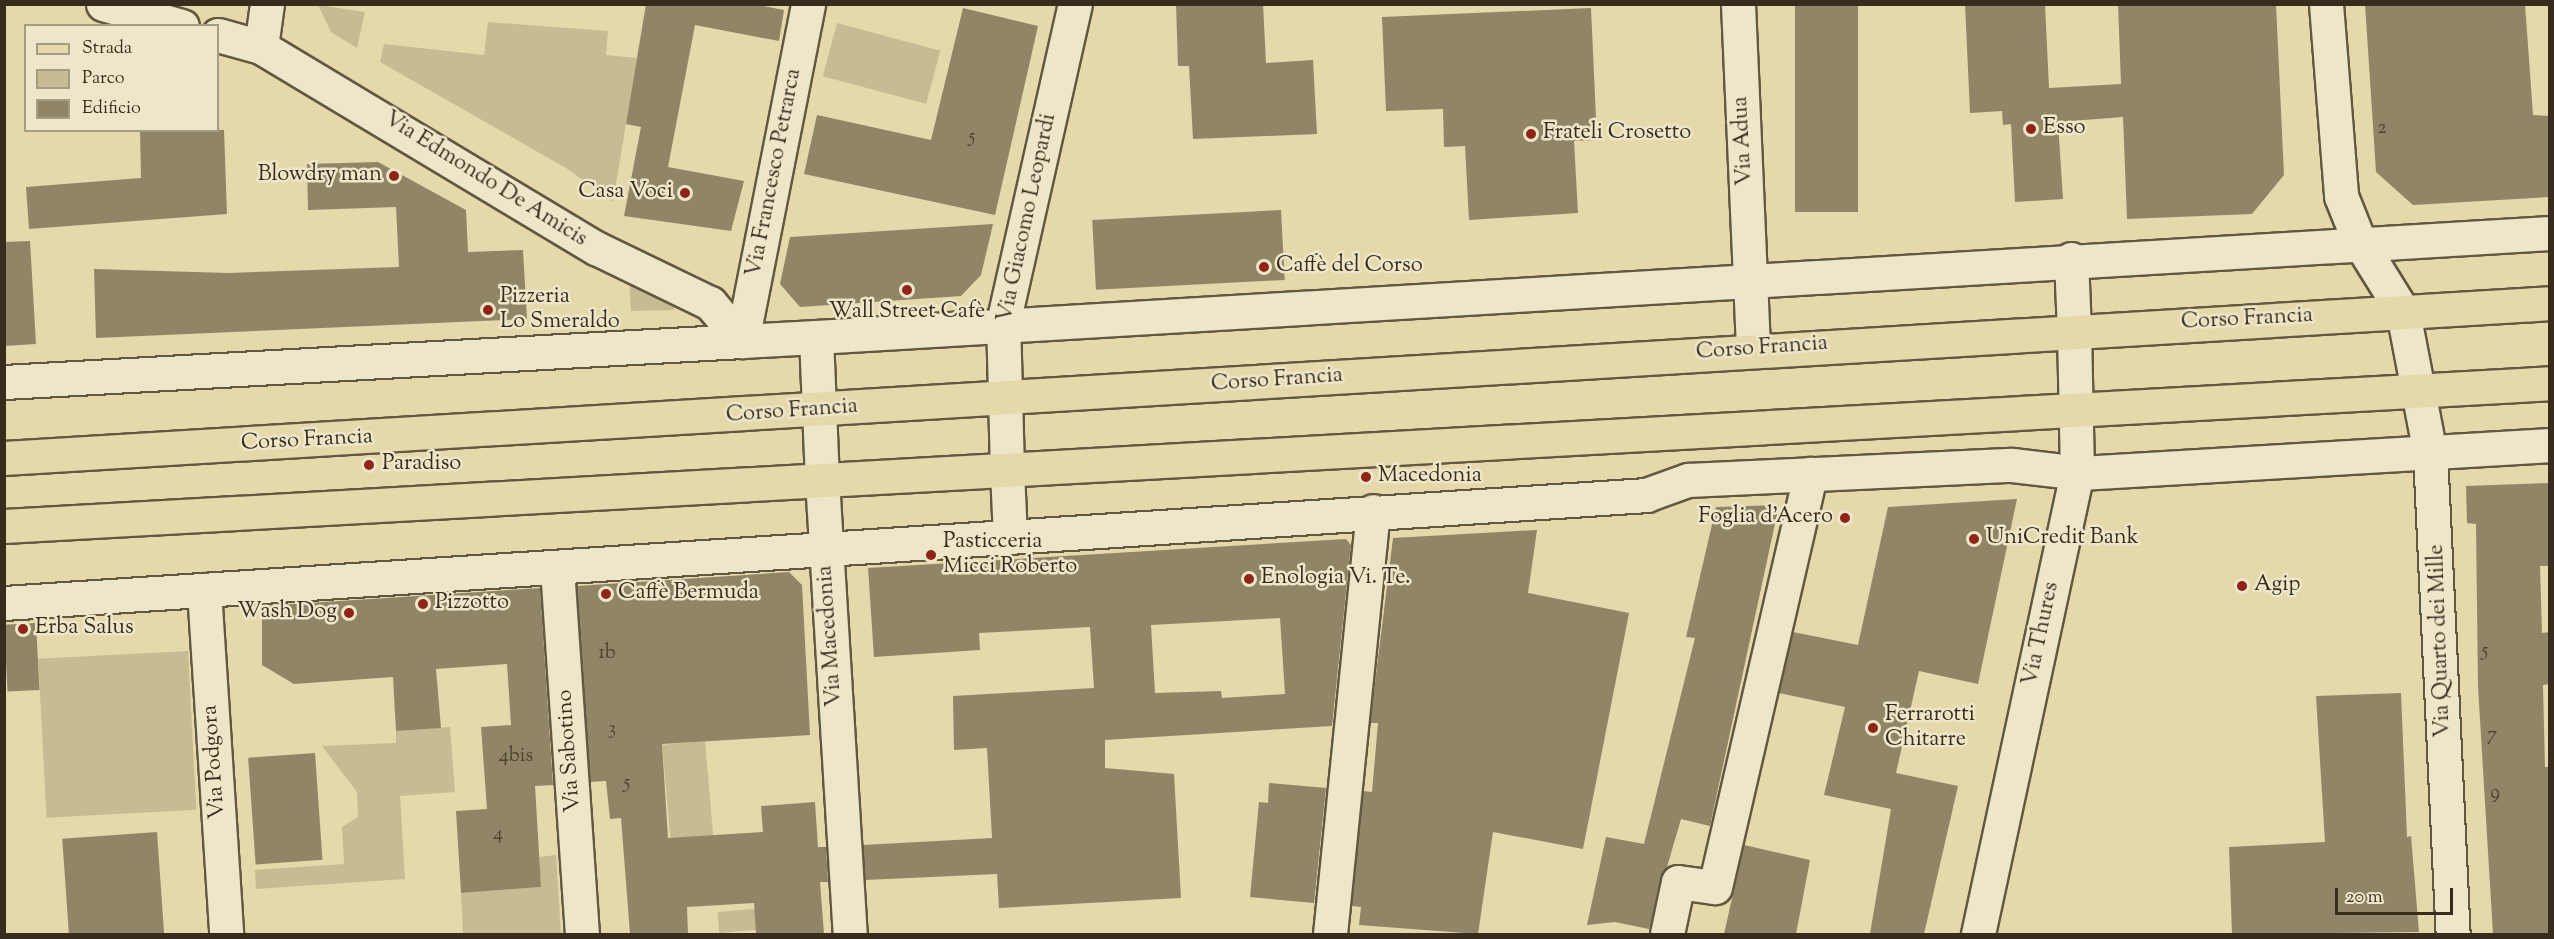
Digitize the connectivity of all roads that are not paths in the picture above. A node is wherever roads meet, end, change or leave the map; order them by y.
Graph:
1 (102, 4) edge
2 (267, 4) edge
3 (807, 4) edge
4 (1075, 4) edge
5 (1738, 4) edge
6 (2326, 4) edge
7 (175, 24) edge
8 (219, 35) edge
9 (261, 47) junction
10 (2550, 233) edge
11 (2358, 241) junction
12 (2071, 259) junction
13 (1750, 278) junction
14 (2550, 303) edge
15 (2403, 312) junction
16 (1003, 323) junction
17 (2074, 330) junction
18 (816, 337) junction
19 (742, 341) junction
20 (1753, 350) junction
21 (4, 382) edge
22 (2550, 383) edge
23 (2420, 391) junction
24 (1004, 398) junction
25 (2078, 406) junction
26 (820, 410) junction
27 (2550, 445) edge
28 (2430, 453) junction
29 (4, 458) edge
30 (1007, 471) junction
31 (2077, 473) junction
32 (1810, 474) junction
33 (822, 480) junction
34 (1373, 510) junction
35 (4, 526) edge
36 (1010, 537) junction
37 (825, 551) junction
38 (557, 568) junction
39 (204, 590) junction
40 (4, 603) edge
41 (226, 934) edge
42 (582, 934) edge
43 (850, 934) edge
44 (1330, 934) edge
45 (1667, 934) edge
46 (1978, 934) edge
47 (2452, 934) edge

1 - 7 street
2 - 9 street
3 - 19 street, Via Francesco Petrarca
4 - 16 street, Via Giacomo Leopardi
5 - 13 street, Via Adua
6 - 11 street, Via Quarto dei Mille
8 - 9 street, Via Edmondo De Amicis
9 - 19 street, Via Edmondo De Amicis
10 - 11 street
11 - 12 street
11 - 15 street, Via Quarto dei Mille
12 - 13 street
12 - 17 street, Via Thures
13 - 16 street
13 - 20 street, Via Adua
14 - 15 main road, Corso Francia
15 - 17 main road, Corso Francia
15 - 23 street, Via Quarto dei Mille
16 - 18 street
16 - 24 street, Via Giacomo Leopardi
17 - 20 main road, Corso Francia
17 - 25 street, Via Thures
18 - 19 street
18 - 26 street, Via Macedonia
19 - 21 street
20 - 24 main road, Corso Francia
22 - 23 main road
23 - 25 main road
23 - 28 street, Via Quarto dei Mille
24 - 26 main road, Corso Francia
24 - 30 street, Via Giacomo Leopardi
25 - 30 main road
25 - 31 street, Via Thures
26 - 29 main road, Corso Francia
26 - 33 street, Via Macedonia
27 - 28 street
28 - 31 street
28 - 47 street, Via Quarto dei Mille
30 - 33 main road
30 - 36 street
31 - 32 street
31 - 46 street, Via Thures
32 - 34 street
32 - 45 street
33 - 35 main road
33 - 37 street, Via Macedonia
34 - 36 street
34 - 44 street
36 - 37 street
37 - 38 street
37 - 43 street, Via Macedonia
38 - 39 street
38 - 42 street, Via Sabotino
39 - 40 street
39 - 41 street, Via Podgora

